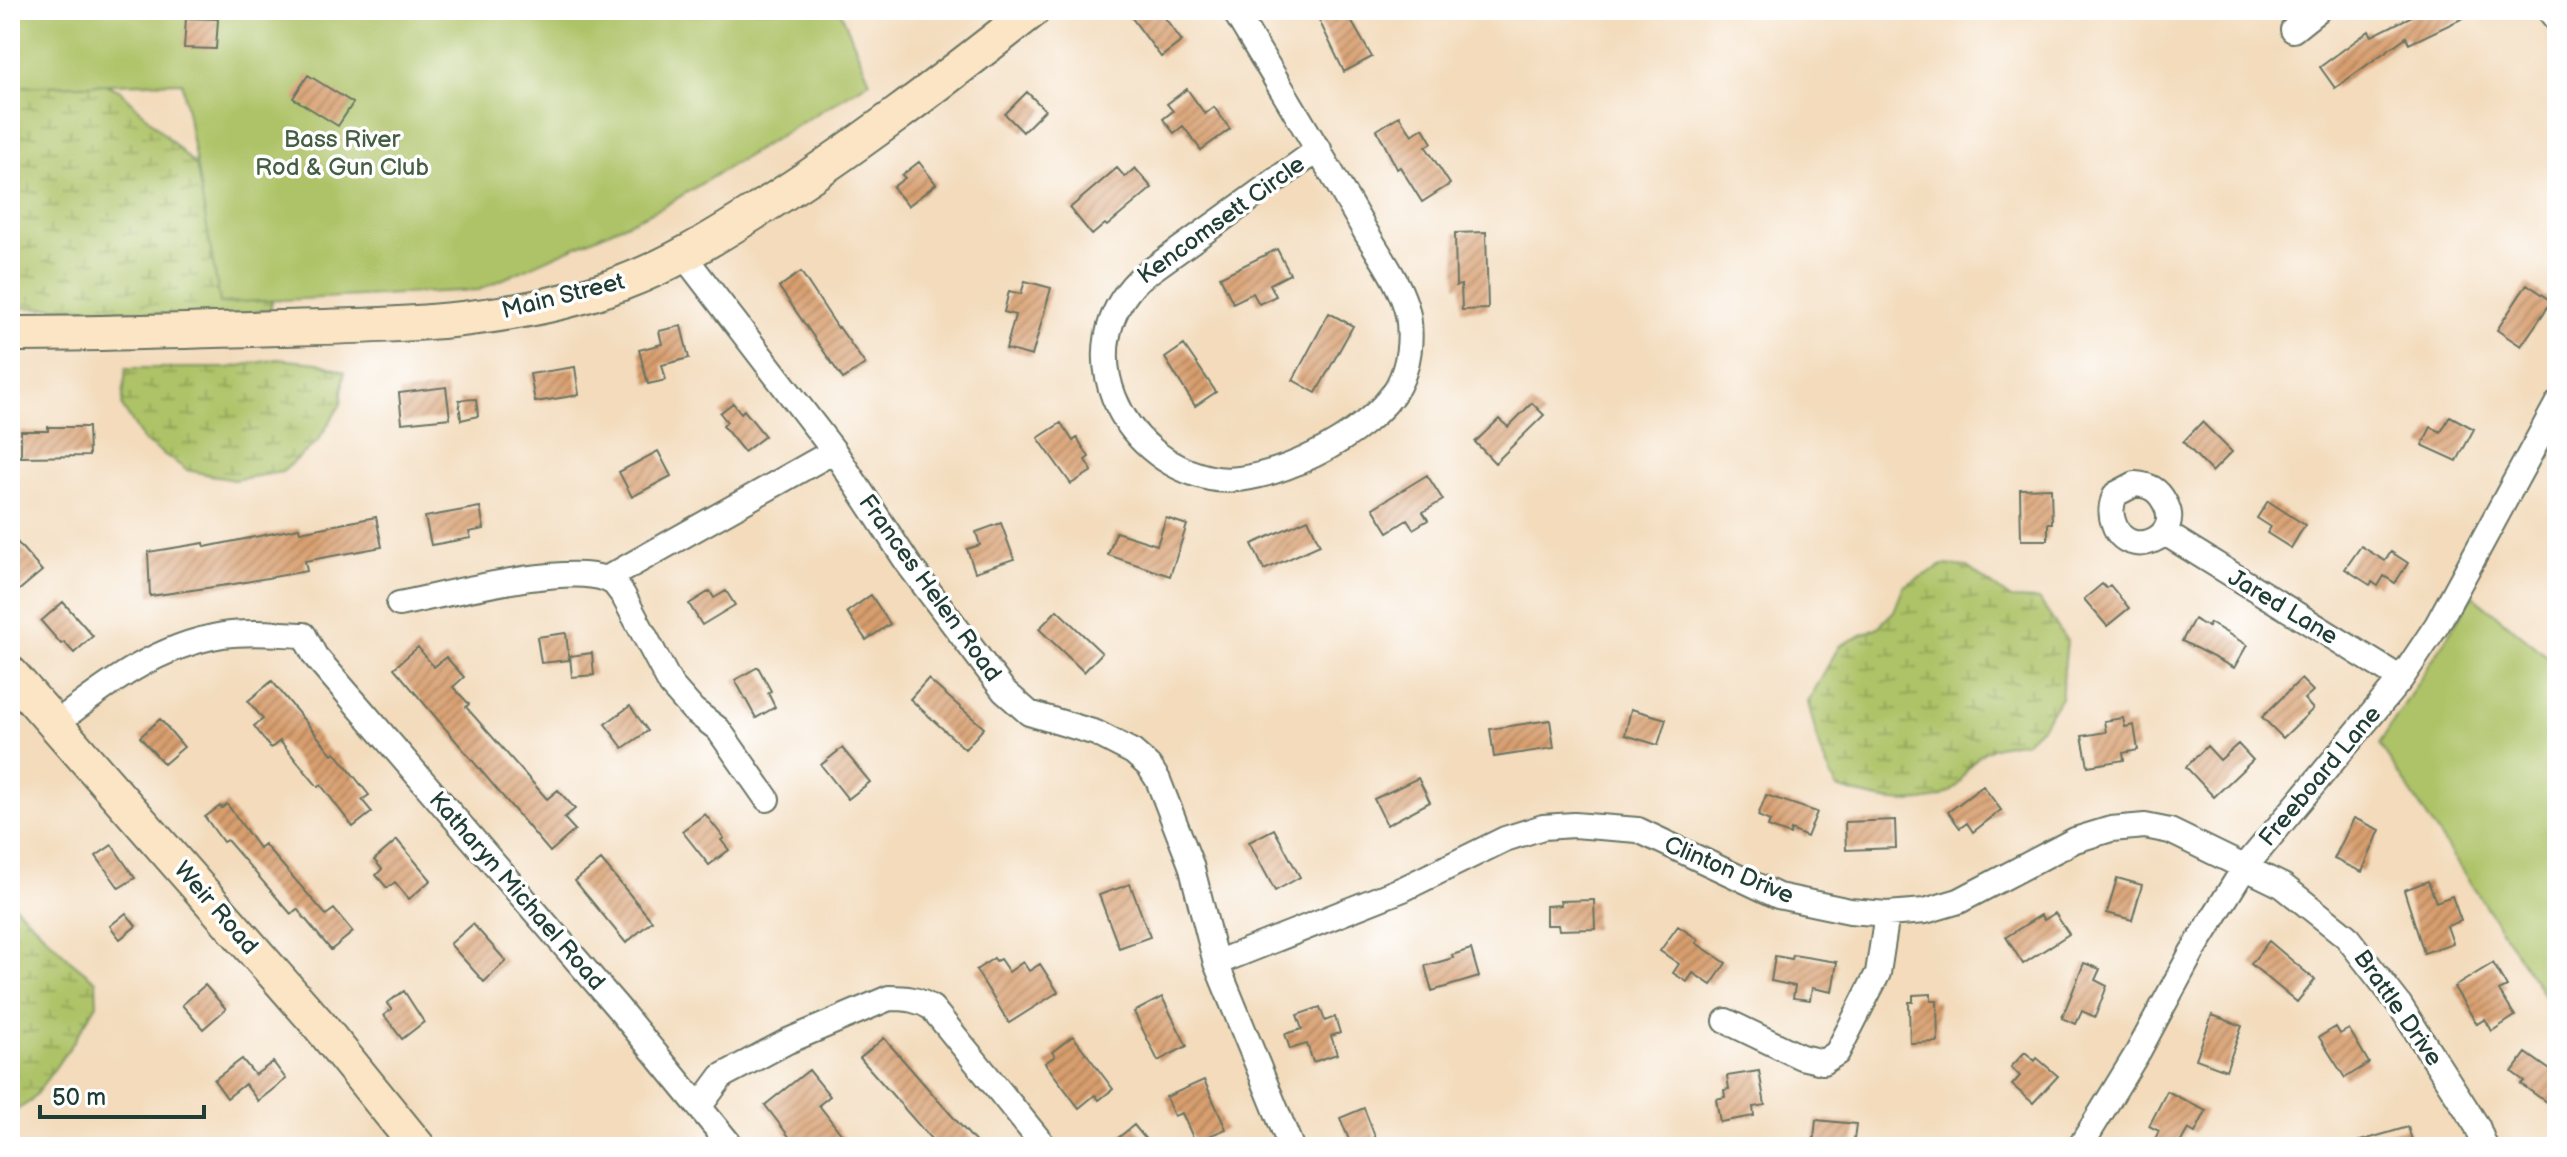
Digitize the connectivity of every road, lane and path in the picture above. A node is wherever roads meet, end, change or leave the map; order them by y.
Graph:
1 (1033, 10) edge
2 (1234, 10) edge
3 (2318, 10) edge
4 (2549, 10) edge
5 (2557, 20) edge
6 (2293, 30) dead end
7 (1319, 149) junction
8 (684, 256) junction
9 (10, 334) edge
10 (2557, 404) edge
11 (834, 451) junction
12 (2165, 533) dead end
13 (606, 579) junction
14 (399, 604) dead end
15 (10, 673) edge
16 (2401, 679) junction
17 (54, 725) junction
18 (767, 799) dead end
19 (2245, 867) junction
20 (1887, 914) junction
21 (1216, 963) junction
22 (1726, 1021) dead end
23 (699, 1107) junction
24 (418, 1147) edge
25 (732, 1147) edge
26 (1045, 1147) edge
27 (1291, 1147) edge
28 (2080, 1147) edge
29 (2485, 1147) edge

1 - 8 main road, Main Street
2 - 7 street, Kencomsett Circle
3 - 6 street
4 - 5 street
7 - 7 street, Kencomsett Circle
8 - 9 main road, Main Street
8 - 11 street, Frances Helen Road
10 - 16 street, Freeboard Lane
11 - 13 street
11 - 21 street, Frances Helen Road
12 - 16 street, Jared Lane
13 - 14 street
13 - 18 street
15 - 17 main road, Weir Road
16 - 19 street, Freeboard Lane
17 - 23 street, Katharyn Michael Road
17 - 24 main road, Weir Road
19 - 20 street, Clinton Drive
19 - 28 street, Freeboard Lane
19 - 29 street, Brattle Drive
20 - 21 street, Clinton Drive
20 - 22 street
21 - 27 street, Frances Helen Road
23 - 25 street, Katharyn Michael Road
23 - 26 street

